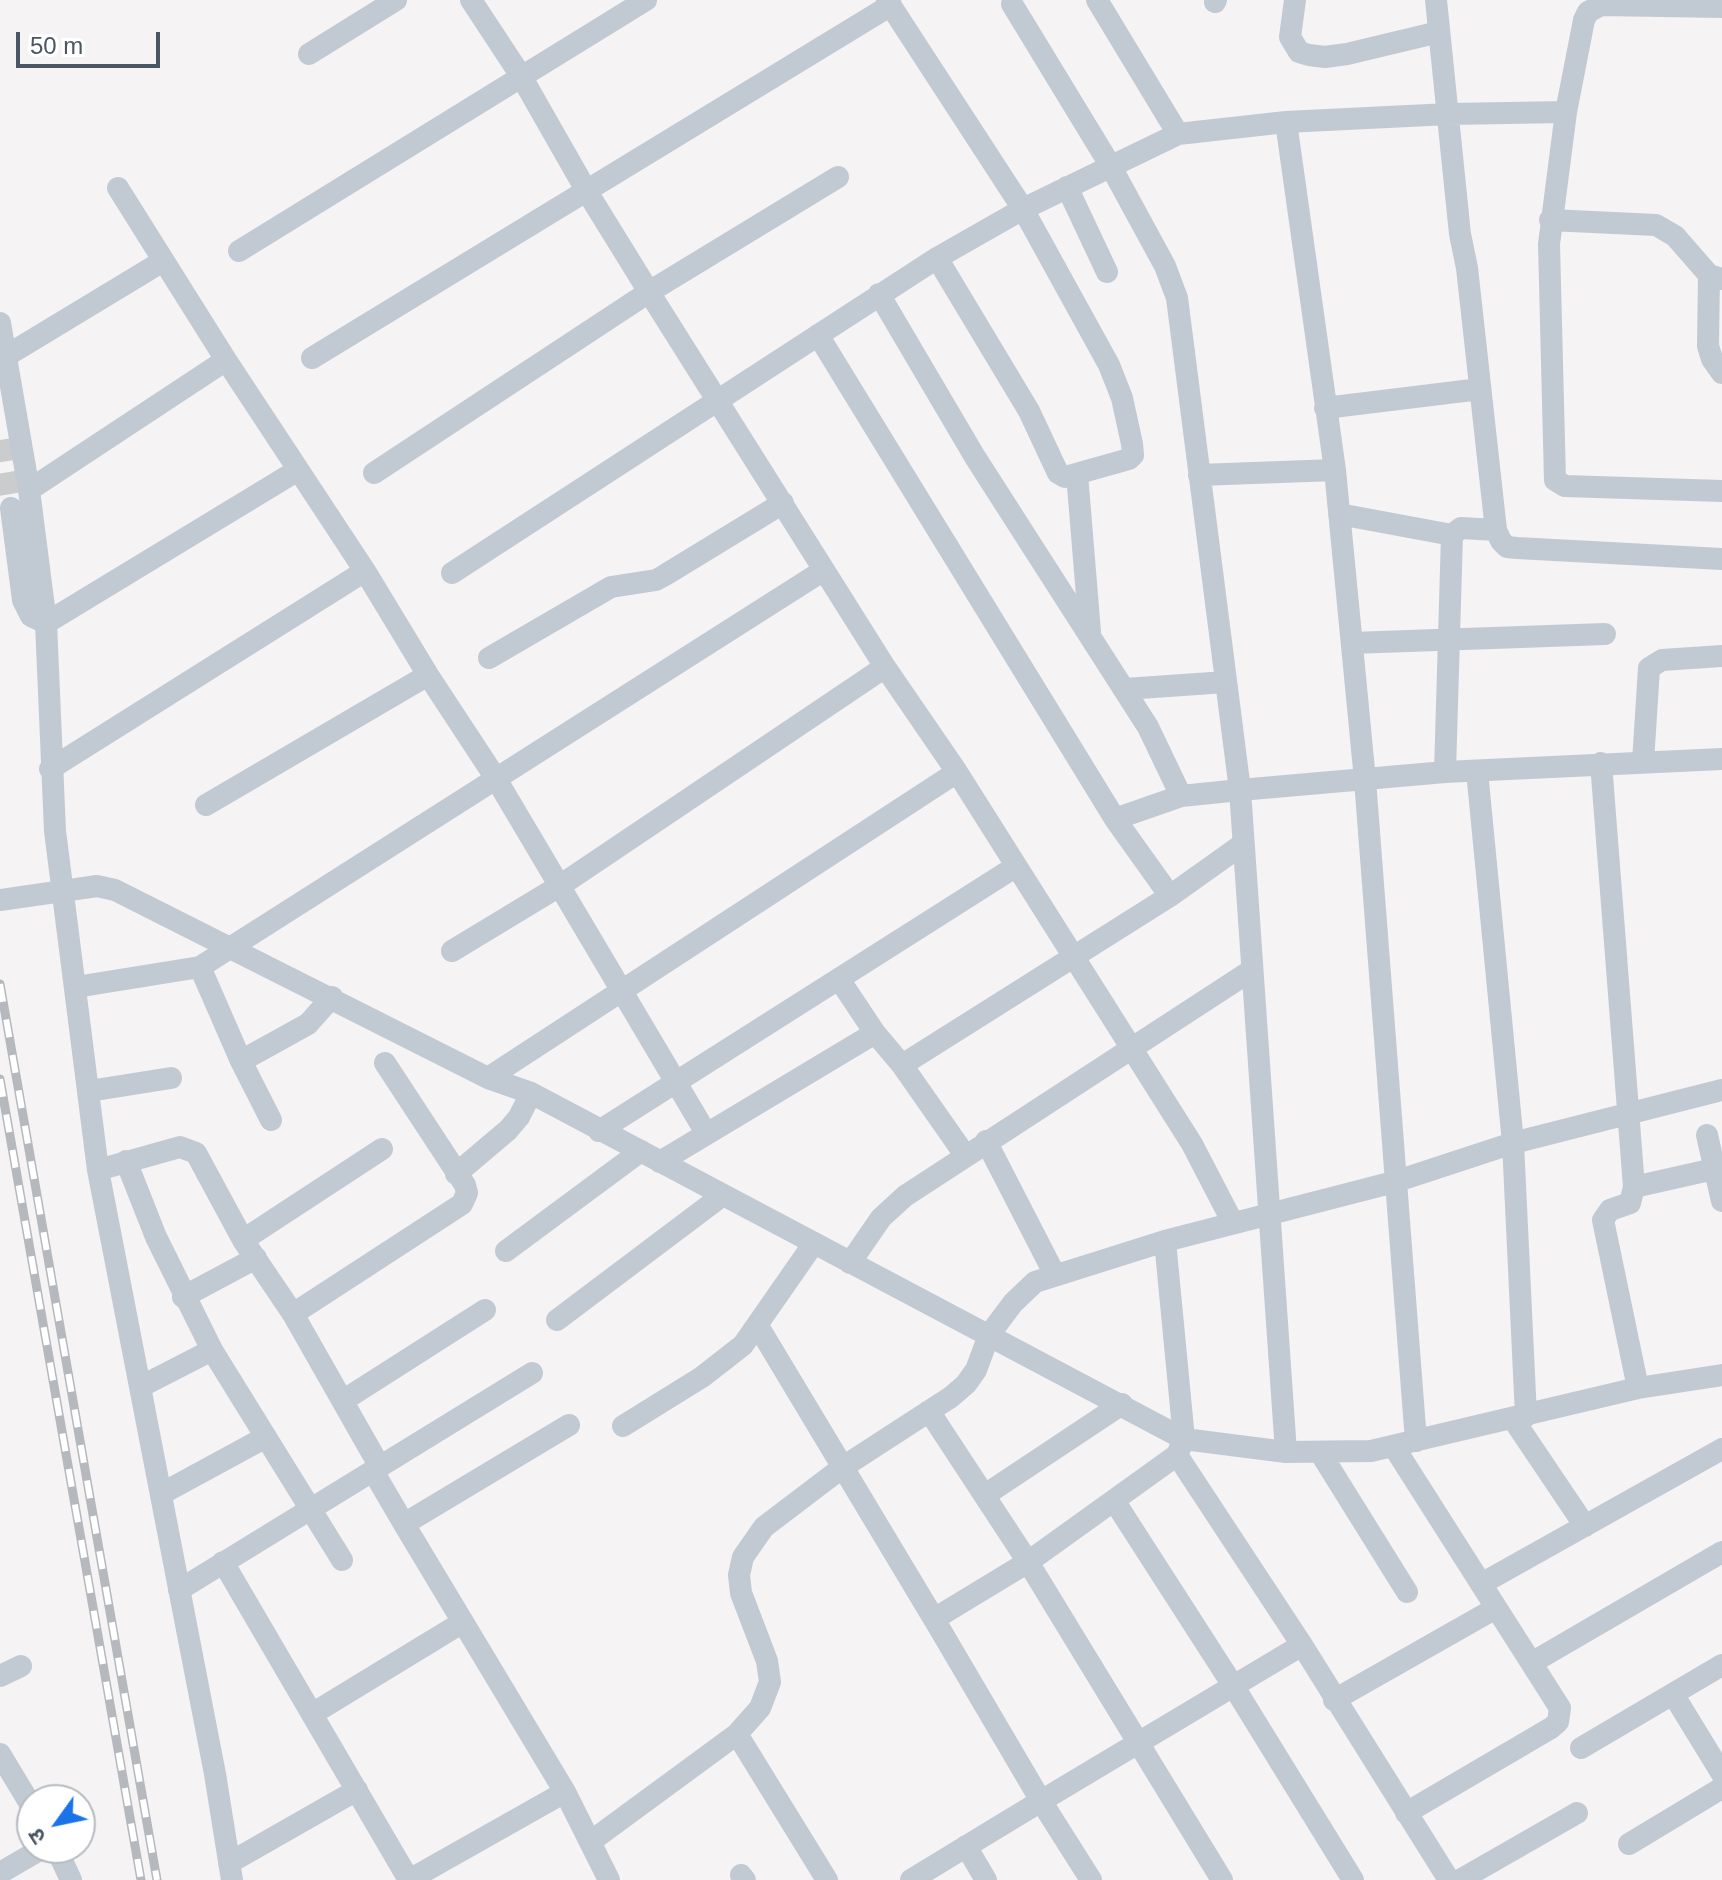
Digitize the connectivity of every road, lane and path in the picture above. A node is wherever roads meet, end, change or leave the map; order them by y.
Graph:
1 (396, 0) edge
2 (471, 0) edge
3 (646, 0) edge
4 (1097, 0) edge
5 (1295, 0) edge
6 (1436, 0) edge
7 (889, 2) edge
8 (1659, 3) edge
9 (1012, 4) dead end
10 (1582, 6) edge
11 (1722, 7) edge
12 (1439, 32) junction
13 (309, 54) dead end
14 (521, 76) junction
15 (1566, 112) junction
16 (1449, 114) junction
17 (1286, 122) junction
18 (1178, 134) junction
19 (1110, 165) junction
20 (838, 177) dead end
21 (1067, 187) junction
22 (118, 188) dead end
23 (586, 190) junction
24 (1023, 209) junction
25 (1550, 220) junction
26 (239, 251) dead end
27 (937, 258) junction
28 (163, 261) junction
29 (1107, 272) dead end
30 (1716, 277) edge
31 (649, 292) junction
32 (879, 294) junction
33 (0, 323) edge
34 (818, 335) junction
35 (6, 356) junction
36 (312, 358) dead end
37 (226, 360) junction
38 (1722, 373) edge
39 (1480, 389) junction
40 (719, 401) junction
41 (1325, 408) junction
42 (298, 470) junction
43 (1335, 470) junction
44 (374, 473) dead end
45 (1077, 474) junction
46 (1199, 475) junction
47 (29, 490) junction
48 (1722, 491) edge
49 (783, 503) junction
50 (11, 508) tunnel mouth
51 (1339, 514) junction
52 (1496, 530) junction
53 (1452, 535) junction
54 (1722, 559) edge
55 (824, 570) junction
56 (365, 571) junction
57 (452, 573) dead end
58 (46, 623) junction
59 (1605, 634) dead end
60 (1090, 637) junction
61 (1449, 639) junction
62 (1352, 643) junction
63 (1722, 656) edge
64 (489, 658) dead end
65 (885, 667) junction
66 (428, 675) junction
67 (1226, 682) junction
68 (1125, 689) junction
69 (1722, 759) edge
70 (1643, 762) junction
71 (1601, 763) junction
72 (50, 769) junction
73 (1477, 771) junction
74 (957, 772) junction
75 (1445, 772) junction
76 (495, 777) junction
77 (1365, 780) junction
78 (1240, 790) junction
79 (1181, 796) junction
80 (206, 805) dead end
81 (1115, 819) junction
82 (1243, 844) junction
83 (1015, 867) junction
84 (561, 885) junction
85 (61, 892) junction
86 (1170, 896) junction
87 (0, 900) edge
88 (230, 947) junction
89 (452, 951) dead end
90 (1073, 957) junction
91 (200, 967) junction
92 (1252, 970) junction
93 (839, 979) junction
94 (76, 987) junction
95 (621, 990) junction
96 (332, 997) junction
97 (875, 1033) junction
98 (1130, 1047) junction
99 (241, 1061) junction
100 (385, 1063) dead end
101 (902, 1065) junction
102 (171, 1078) dead end
103 (488, 1078) junction
104 (676, 1082) junction
105 (1722, 1090) edge
106 (89, 1091) junction
107 (531, 1093) junction
108 (1627, 1115) junction
109 (271, 1120) dead end
110 (599, 1131) junction
111 (706, 1133) junction
112 (1707, 1135) dead end
113 (986, 1141) junction
114 (1513, 1143) junction
115 (382, 1149) dead end
116 (965, 1155) junction
117 (650, 1156) junction
118 (126, 1161) junction
119 (98, 1170) junction
120 (456, 1174) junction
121 (1394, 1182) junction
122 (1719, 1183) edge
123 (1634, 1187) junction
124 (723, 1195) junction
125 (1269, 1212) junction
126 (1233, 1223) junction
127 (1165, 1241) junction
128 (814, 1243) junction
129 (249, 1249) junction
130 (506, 1251) dead end
131 (850, 1263) junction
132 (1055, 1275) junction
133 (183, 1297) junction
134 (485, 1310) dead end
135 (293, 1314) junction
136 (557, 1320) dead end
137 (758, 1326) junction
138 (989, 1335) junction
139 (212, 1350) junction
140 (532, 1373) dead end
141 (1722, 1375) edge
142 (140, 1387) junction
143 (1638, 1388) junction
144 (344, 1400) junction
145 (1122, 1404) junction
146 (929, 1411) junction
147 (1520, 1418) junction
148 (569, 1425) dead end
149 (623, 1426) dead end
150 (266, 1437) junction
151 (1405, 1444) junction
152 (1181, 1447) junction
153 (1722, 1449) edge
154 (1286, 1452) junction
155 (1321, 1454) junction
156 (843, 1467) junction
157 (377, 1469) junction
158 (161, 1494) junction
159 (985, 1495) junction
160 (1115, 1502) junction
161 (310, 1509) junction
162 (404, 1524) junction
163 (1585, 1526) junction
164 (1722, 1552) edge
165 (342, 1560) dead end
166 (223, 1562) junction
167 (1028, 1562) junction
168 (1481, 1584) junction
169 (179, 1590) junction
170 (1407, 1592) dead end
171 (1496, 1608) junction
172 (934, 1619) junction
173 (463, 1622) junction
174 (1302, 1645) junction
175 (1533, 1662) junction
176 (1722, 1665) edge
177 (21, 1666) dead end
178 (0, 1676) edge
179 (1234, 1687) junction
180 (1673, 1694) junction
181 (1334, 1700) junction
182 (312, 1714) junction
183 (737, 1734) junction
184 (1138, 1745) junction
185 (1581, 1748) dead end
186 (2, 1760) edge
187 (1722, 1774) edge
188 (17, 1784) edge
189 (1722, 1788) edge
190 (357, 1790) junction
191 (565, 1792) junction
192 (1041, 1801) junction
193 (1406, 1813) junction
194 (1577, 1813) dead end
195 (590, 1842) junction
196 (1629, 1844) dead end
197 (966, 1846) junction
198 (230, 1871) edge
199 (409, 1880) edge
200 (609, 1880) edge
201 (827, 1880) edge
202 (911, 1880) edge
203 (986, 1880) edge
204 (1091, 1880) edge
205 (1222, 1880) edge
206 (1353, 1880) edge
207 (1449, 1880) edge
208 (1460, 1880) edge

1 - 13 street
2 - 14 street
3 - 14 street
4 - 18 street
5 - 12 street
6 - 12 street
7 - 23 street
7 - 24 street
8 - 10 street
8 - 11 street
9 - 19 street
10 - 15 street
12 - 16 street
14 - 23 street
14 - 26 street
15 - 16 street
15 - 25 street
16 - 17 street
16 - 39 street
17 - 18 street
17 - 41 street
18 - 19 street
19 - 21 street
19 - 46 street
20 - 31 street
21 - 24 street
21 - 29 street
22 - 28 street
23 - 31 street
23 - 36 street
24 - 27 street
24 - 45 street
25 - 30 street
25 - 48 street
27 - 32 street
27 - 45 street
28 - 35 street
28 - 37 street
30 - 38 street
31 - 40 street
31 - 44 street
32 - 34 street
32 - 60 street
33 - 35 street
34 - 40 street
34 - 81 street
35 - 47 street
37 - 42 street
37 - 47 street
39 - 41 street
39 - 52 street
40 - 49 street
40 - 57 street
41 - 43 street
42 - 56 street
42 - 58 street
43 - 46 street
43 - 51 street
45 - 60 street
46 - 67 street
47 - 58 street
49 - 55 street
49 - 64 street
50 - 58 street
51 - 53 street
51 - 62 street
52 - 53 street
52 - 54 street
53 - 61 street
55 - 65 street
55 - 76 street
56 - 66 street
56 - 72 street
58 - 72 street
59 - 61 street
60 - 68 street
61 - 62 street
61 - 75 street
62 - 77 street
63 - 70 street
65 - 74 street
65 - 84 street
66 - 76 street
66 - 80 street
67 - 68 street
67 - 78 street
68 - 79 street
69 - 70 street
70 - 71 street
71 - 73 street
71 - 108 street
72 - 85 street
73 - 75 street
73 - 114 street
74 - 83 street
74 - 95 street
75 - 77 street
76 - 84 street
76 - 88 street
77 - 78 street
77 - 121 street
78 - 79 street
78 - 82 street
79 - 81 street
81 - 86 street
82 - 86 street
82 - 92 street
83 - 90 street
83 - 93 street
84 - 89 street
84 - 95 street
85 - 87 street
85 - 88 street
85 - 94 street
86 - 90 street
88 - 91 street
88 - 96 street
90 - 98 street
90 - 101 street
91 - 94 street
91 - 99 street
92 - 98 street
92 - 125 street
93 - 97 street
93 - 104 street
94 - 106 street
95 - 103 street
95 - 104 street
96 - 99 street
96 - 103 street
97 - 101 street
97 - 111 street
98 - 113 street
98 - 126 street
99 - 109 street
100 - 120 street
101 - 116 street
102 - 106 street
103 - 107 street
104 - 110 street
104 - 111 street
105 - 108 street
106 - 119 street
107 - 110 street
107 - 120 street
108 - 114 street
108 - 123 street
110 - 117 street
111 - 117 street
112 - 122 street
113 - 116 street
113 - 132 street
114 - 121 street
114 - 147 street
115 - 129 street
116 - 131 street
117 - 124 street
117 - 130 street
118 - 119 street
118 - 129 street
118 - 133 street
119 - 142 street
120 - 135 street
121 - 125 street
121 - 151 street
122 - 123 street
123 - 143 street
124 - 128 street
124 - 136 street
125 - 126 street
125 - 154 street
126 - 127 street
127 - 132 street
127 - 152 street
128 - 131 street
128 - 137 street
129 - 133 street
129 - 135 street
131 - 138 street
132 - 138 street
133 - 139 street
134 - 144 street
135 - 144 street
137 - 149 street
137 - 156 street
138 - 145 street
138 - 146 street
139 - 142 street
139 - 150 street
140 - 157 street
141 - 143 street
142 - 158 street
143 - 147 street
144 - 157 street
145 - 152 street
145 - 159 street
146 - 156 street
146 - 159 street
147 - 151 street
147 - 163 street
148 - 162 street
150 - 158 street
150 - 161 street
151 - 155 street
151 - 168 street
152 - 154 street
152 - 160 street
152 - 174 street
153 - 163 street
154 - 155 street
155 - 170 street
156 - 172 street
156 - 183 street
157 - 161 street
157 - 162 street
158 - 169 street
159 - 167 street
160 - 167 street
160 - 179 street
161 - 165 street
161 - 166 street
162 - 173 street
163 - 168 street
164 - 175 street
166 - 169 street
166 - 182 street
167 - 172 street
167 - 184 street
168 - 171 street
169 - 198 street
171 - 175 street
171 - 181 street
172 - 192 street
173 - 182 street
173 - 191 street
174 - 179 street
174 - 181 street
175 - 193 street
176 - 180 street
177 - 178 street
179 - 184 street
179 - 206 street
180 - 185 street
180 - 187 street
181 - 193 street
182 - 190 street
183 - 195 street
183 - 201 street
184 - 192 street
184 - 205 street
186 - 188 street
189 - 196 street
190 - 198 street
190 - 199 street
191 - 195 street
191 - 199 street
192 - 197 street
192 - 204 street
193 - 207 street
194 - 208 street
195 - 200 street
197 - 202 street
197 - 203 street

